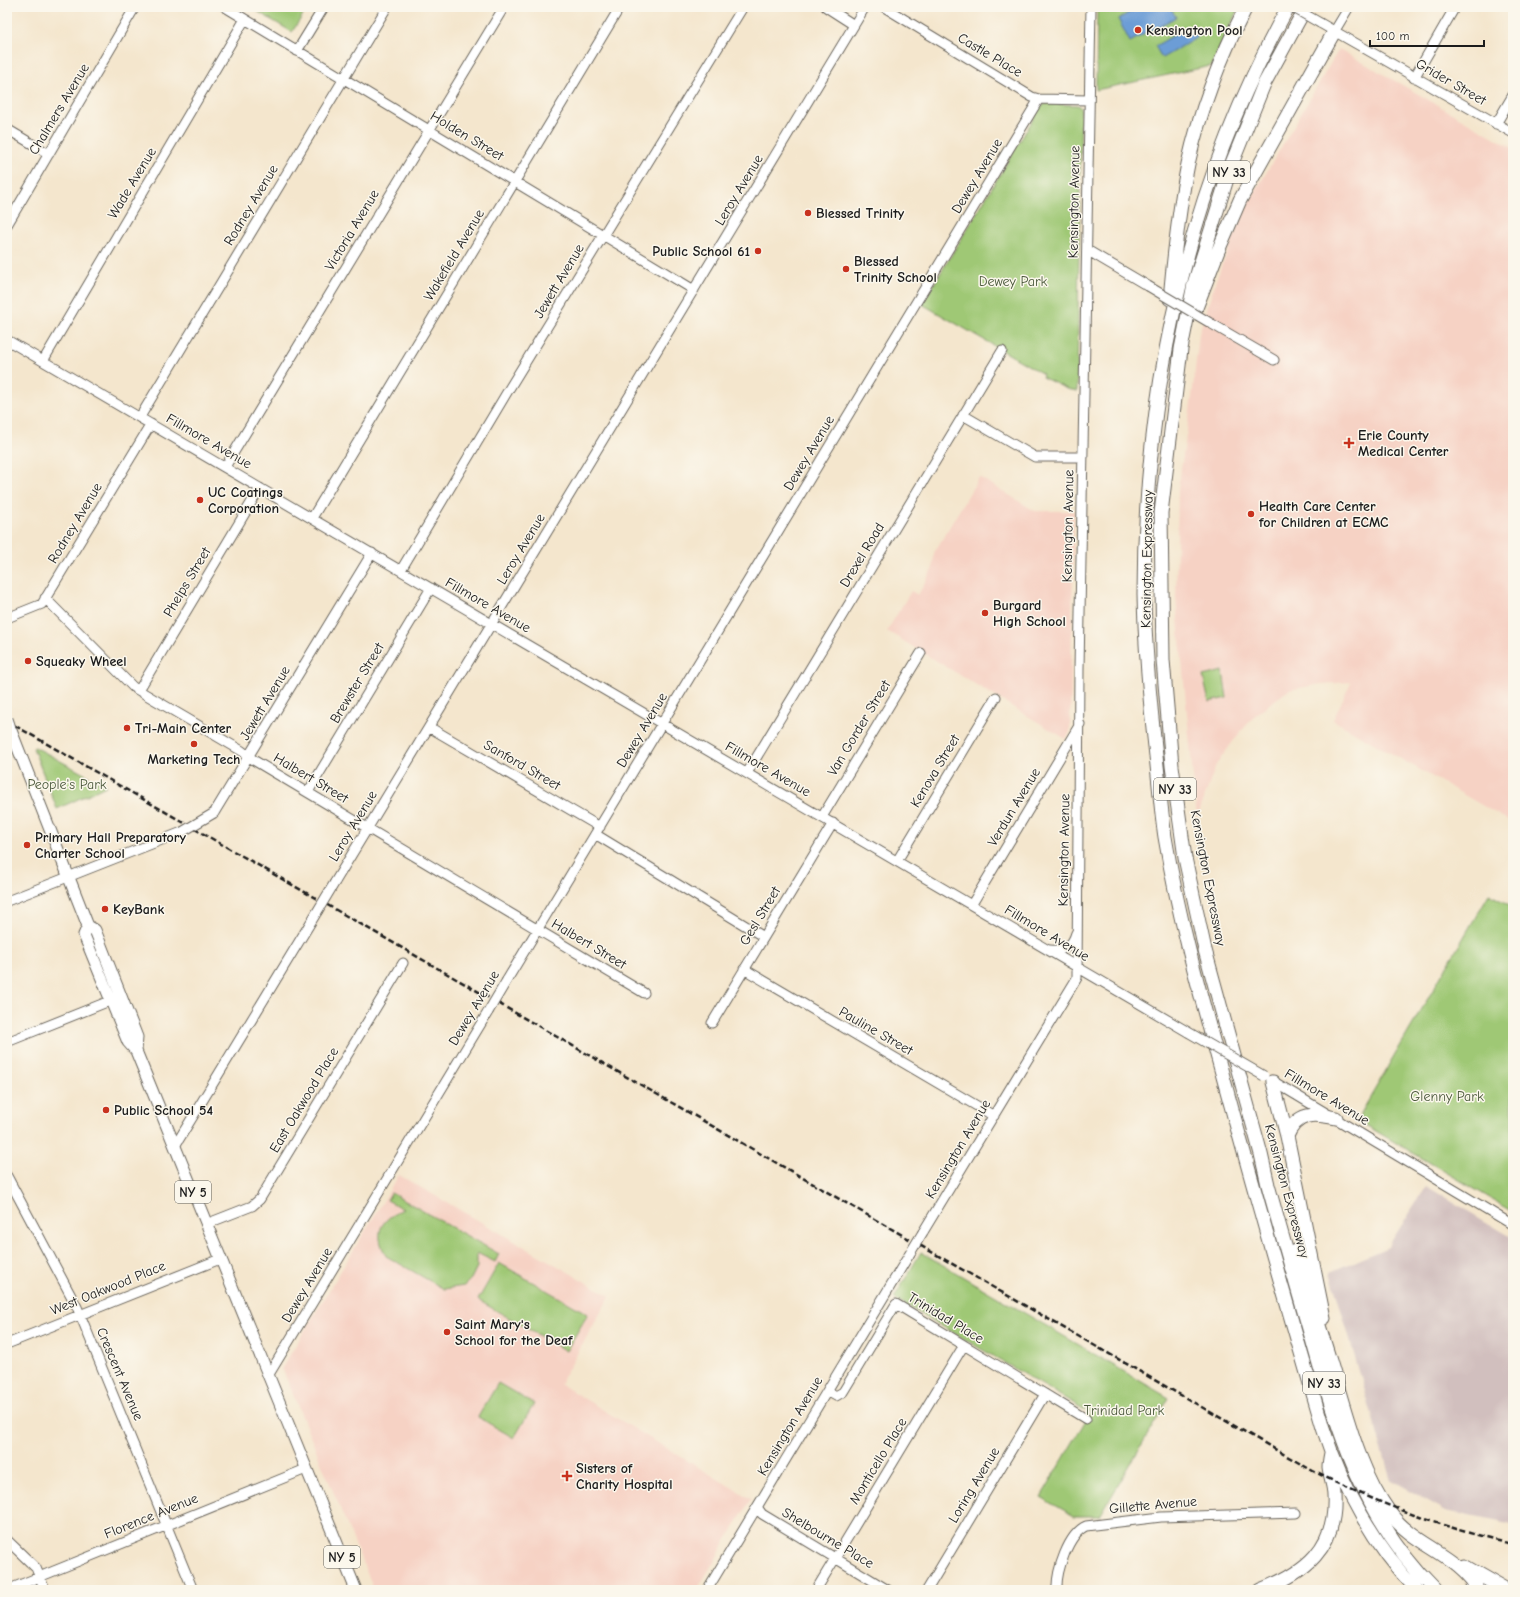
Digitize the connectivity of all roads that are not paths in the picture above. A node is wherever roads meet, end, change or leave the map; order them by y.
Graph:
1 (135, 7) edge
2 (224, 7) edge
3 (324, 7) edge
4 (387, 7) edge
5 (504, 7) edge
6 (620, 7) edge
7 (743, 7) edge
8 (826, 7) edge
9 (865, 7) edge
10 (884, 7) edge
11 (1091, 7) edge
12 (1246, 7) edge
13 (1288, 7) edge
14 (1292, 7) edge
15 (1306, 7) edge
16 (1349, 7) edge
17 (1455, 7) edge
18 (245, 19) junction
19 (854, 25) junction
20 (1334, 32) junction
21 (297, 51) junction
22 (344, 78) junction
23 (1414, 78) junction
24 (1513, 95) edge
25 (1040, 99) junction
26 (1089, 100) junction
27 (1496, 124) junction
28 (7, 129) edge
29 (429, 130) junction
30 (1513, 133) edge
31 (49, 154) junction
32 (516, 182) junction
33 (7, 225) edge
34 (604, 235) junction
35 (1087, 250) junction
36 (694, 290) junction
37 (7, 340) edge
38 (1165, 347) junction
39 (1181, 349) junction
40 (1002, 351) dead end
41 (1274, 360) dead end
42 (43, 361) junction
43 (964, 415) junction
44 (140, 417) junction
45 (150, 424) junction
46 (1083, 457) junction
47 (225, 467) junction
48 (260, 488) junction
49 (312, 518) junction
50 (372, 553) junction
51 (401, 570) junction
52 (431, 588) junction
53 (45, 598) junction
54 (7, 618) edge
55 (492, 624) junction
56 (921, 653) dead end
57 (139, 690) junction
58 (996, 697) dead end
59 (662, 723) junction
60 (1080, 723) junction
61 (9, 727) edge
62 (429, 728) junction
63 (249, 756) junction
64 (747, 773) junction
65 (308, 792) junction
66 (822, 817) junction
67 (833, 823) junction
68 (368, 829) junction
69 (598, 831) junction
70 (897, 861) junction
71 (69, 877) junction
72 (7, 901) edge
73 (972, 904) junction
74 (1078, 925) junction
75 (88, 926) junction
76 (538, 929) junction
77 (764, 937) junction
78 (1049, 950) junction
79 (403, 963) dead end
80 (1078, 967) junction
81 (744, 969) junction
82 (644, 993) dead end
83 (122, 997) junction
84 (111, 1001) junction
85 (712, 1023) dead end
86 (7, 1042) edge
87 (136, 1051) junction
88 (1268, 1079) junction
89 (994, 1116) junction
90 (1336, 1118) junction
91 (1287, 1136) junction
92 (175, 1146) junction
93 (1261, 1154) junction
94 (7, 1176) edge
95 (206, 1224) junction
96 (1513, 1225) edge
97 (220, 1259) junction
98 (80, 1314) junction
99 (7, 1344) edge
100 (964, 1345) junction
101 (268, 1376) junction
102 (1334, 1376) junction
103 (827, 1391) junction
104 (1045, 1394) junction
105 (1086, 1419) dead end
106 (1331, 1452) junction
107 (306, 1469) junction
108 (757, 1507) junction
109 (1296, 1512) dead end
110 (167, 1525) junction
111 (7, 1540) edge
112 (835, 1558) junction
113 (1456, 1563) junction
114 (39, 1576) junction
115 (7, 1590) edge
116 (45, 1590) edge
117 (193, 1590) edge
118 (356, 1590) edge
119 (707, 1590) edge
120 (816, 1590) edge
121 (888, 1590) edge
122 (928, 1590) edge
123 (1057, 1590) edge
124 (1260, 1590) edge
125 (1417, 1590) edge
126 (1435, 1590) edge
127 (1478, 1590) edge
128 (1506, 1590) edge

1 - 31 street, Chalmers Avenue
2 - 18 street, Holden Street
3 - 21 street
4 - 22 street, Rodney Avenue
5 - 29 street, Victoria Avenue
6 - 32 street, Wakefield Avenue
7 - 34 street, Jewett Avenue
8 - 19 street
9 - 19 street, Leroy Avenue
10 - 25 street, Castle Place
11 - 26 street, Kensington Avenue
12 - 38 highway
13 - 38 highway, Kensington Expressway / NY 33
14 - 20 street, Grider Street, bridge
15 - 39 highway, Kensington Expressway / NY 33
16 - 20 street
17 - 23 street
18 - 21 street, Holden Street
18 - 42 street, Wade Avenue
19 - 36 street, Leroy Avenue
20 - 23 street, Grider Street
20 - 39 highway
21 - 22 street, Holden Street
22 - 29 street, Holden Street
22 - 44 street, Rodney Avenue
23 - 27 street, Grider Street
24 - 27 street
25 - 26 street, Castle Place
25 - 59 street, Dewey Avenue
26 - 35 street, Kensington Avenue
27 - 30 street, Grider Street
28 - 31 street
29 - 32 street, Holden Street
29 - 47 street, Victoria Avenue
31 - 33 street, Chalmers Avenue
32 - 34 street, Holden Street
32 - 49 street, Wakefield Avenue
34 - 36 street, Holden Street
34 - 51 street, Jewett Avenue
35 - 41 street, bridge
35 - 46 street, Kensington Avenue
36 - 55 street, Leroy Avenue
37 - 42 street, Fillmore Avenue
38 - 106 highway, Kensington Expressway / NY 33
39 - 93 highway, Kensington Expressway / NY 33
40 - 43 street, Drexel Road
42 - 44 street, Fillmore Avenue
43 - 46 street
43 - 64 street, Drexel Road
44 - 45 street, Fillmore Avenue
45 - 47 street, Fillmore Avenue
45 - 53 street, Rodney Avenue
46 - 60 street, Kensington Avenue
47 - 48 street, Fillmore Avenue
48 - 49 street, Fillmore Avenue
48 - 57 street, Phelps Street
49 - 50 street, Fillmore Avenue
50 - 51 street, Fillmore Avenue
50 - 63 street, Jewett Avenue
51 - 52 street, Fillmore Avenue
52 - 55 street, Fillmore Avenue
52 - 65 street, Brewster Street
53 - 54 street, Rodney Avenue
53 - 57 street, Halbert Street
55 - 59 street, Fillmore Avenue
55 - 62 street, Leroy Avenue
56 - 66 street, Van Gorder Street
57 - 63 street, Halbert Street
58 - 70 street, Kenova Street
59 - 64 street, Fillmore Avenue
59 - 69 street, Dewey Avenue
60 - 73 street, Verdun Avenue
60 - 74 street, Kensington Avenue
61 - 71 main road, NY 5
62 - 68 street, Leroy Avenue
62 - 69 street, Sanford Street
63 - 65 street, Halbert Street
63 - 71 street, Jewett Avenue, bridge
64 - 66 street, Fillmore Avenue
65 - 68 street, Halbert Street
66 - 67 street, Fillmore Avenue
67 - 70 street, Fillmore Avenue
67 - 77 street, Gesl Street
68 - 76 street, Halbert Street
68 - 92 street, Leroy Avenue, bridge
69 - 76 street, Dewey Avenue
69 - 77 street, Sanford Street
70 - 73 street, Fillmore Avenue
71 - 72 street, Jewett Avenue
71 - 75 main road, NY 5
73 - 78 street, Fillmore Avenue
74 - 78 street
74 - 80 street, Kensington Avenue
75 - 83 main road, NY 5
75 - 84 main road, NY 5
76 - 82 street, Halbert Street
76 - 101 street, Dewey Avenue, bridge
77 - 81 street, Gesl Street
78 - 80 street, Fillmore Avenue
79 - 95 street, East Oakwood Place
80 - 88 street, Fillmore Avenue, bridge
80 - 89 street, Kensington Avenue
81 - 85 street, Gesl Street
81 - 89 street, Pauline Street
83 - 84 street
83 - 87 main road, NY 5
84 - 86 street
84 - 87 main road, NY 5
87 - 92 main road, NY 5
88 - 90 street, Fillmore Avenue
88 - 91 highway
89 - 103 street, Kensington Avenue, bridge
90 - 91 highway
90 - 96 street, Fillmore Avenue
91 - 102 highway
92 - 95 main road, NY 5
93 - 102 highway
93 - 126 highway, Kensington Expressway / NY 33
94 - 98 street, Crescent Avenue
95 - 97 main road, NY 5
97 - 98 street, West Oakwood Place
97 - 101 main road, NY 5
98 - 99 street, West Oakwood Place
98 - 110 street, Crescent Avenue
100 - 103 street, Trinidad Place
100 - 104 street, Trinidad Place
100 - 112 street, Monticello Place
101 - 107 main road, NY 5
102 - 113 highway
103 - 108 street, Kensington Avenue
104 - 105 street, Trinidad Place
104 - 122 street, Loring Avenue
106 - 124 highway
106 - 125 highway, Kensington Expressway / NY 33
107 - 110 street, Florence Avenue
107 - 118 main road, NY 5
108 - 112 street, Shelbourne Place
108 - 119 street, Kensington Avenue
109 - 123 street, Gillette Avenue
110 - 114 street, Florence Avenue
110 - 117 street, Crescent Avenue
111 - 114 street
112 - 120 street, Monticello Place
112 - 121 street, Shelbourne Place
113 - 127 highway
113 - 128 highway
114 - 115 street, Florence Avenue
114 - 116 street

